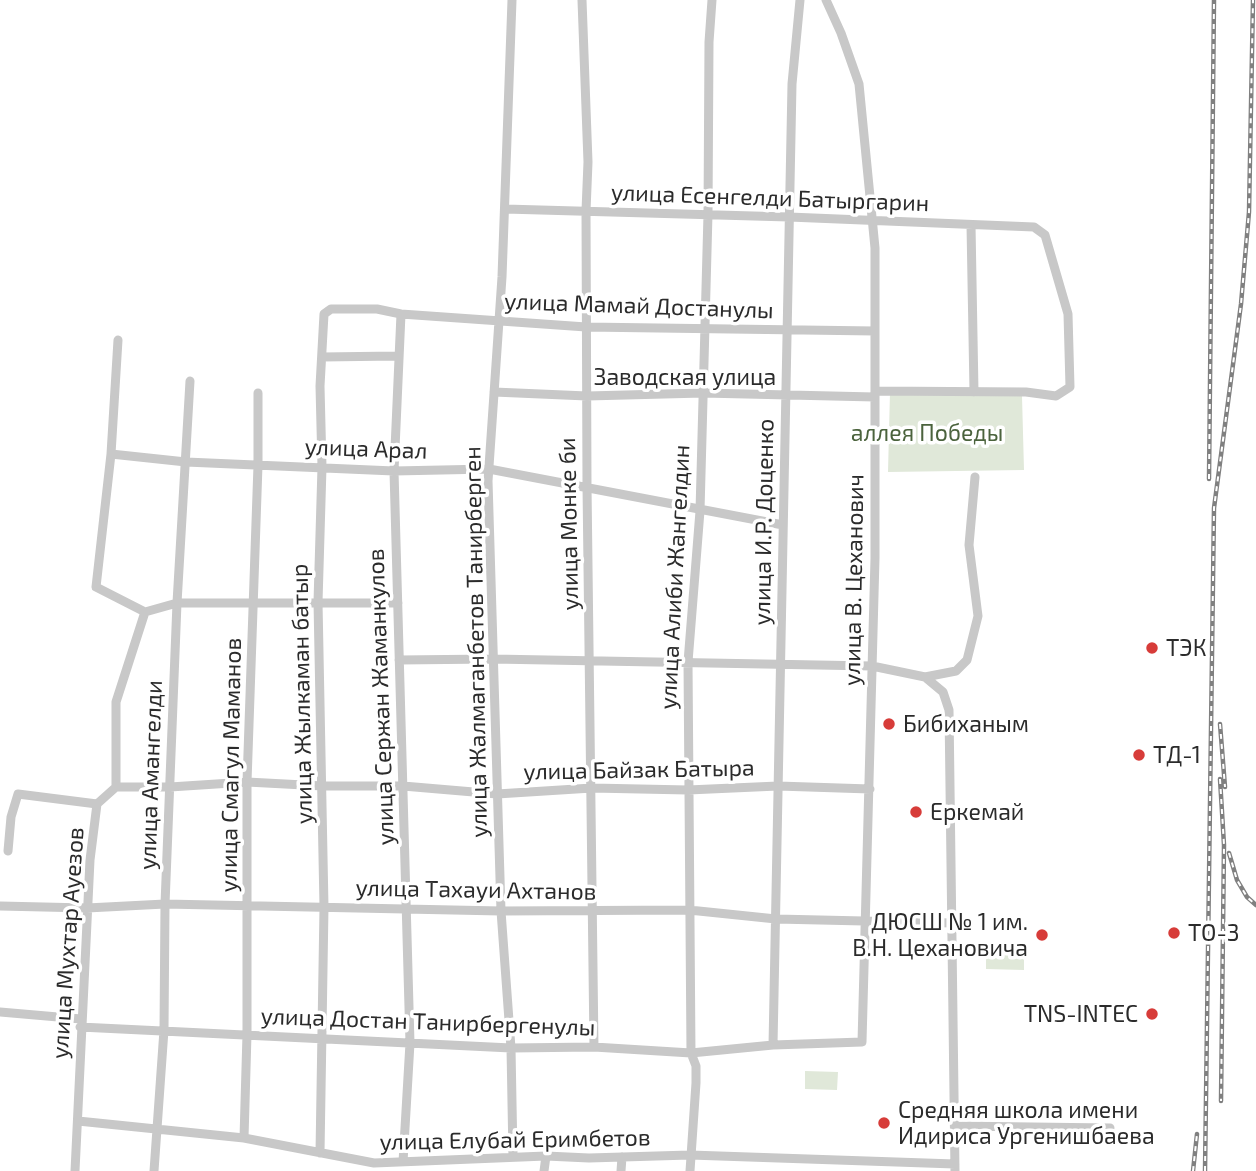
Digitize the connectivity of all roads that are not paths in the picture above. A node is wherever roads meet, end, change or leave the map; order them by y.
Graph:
1 (512, 0) edge
2 (582, 0) edge
3 (712, 0) edge
4 (800, 0) edge
5 (826, 0) edge
6 (505, 209) junction
7 (586, 211) junction
8 (708, 214) junction
9 (789, 217) junction
10 (873, 221) junction
11 (971, 225) junction
12 (1034, 227) joint
13 (401, 314) junction
14 (499, 320) junction
15 (586, 327) junction
16 (705, 330) junction
17 (787, 331) junction
18 (875, 331) junction
19 (118, 341) dead end
20 (397, 356) junction
21 (322, 357) junction
22 (190, 382) dead end
23 (974, 391) junction
24 (495, 392) junction
25 (258, 393) dead end
26 (703, 393) junction
27 (875, 394) junction
28 (587, 396) junction
29 (786, 396) junction
30 (111, 454) junction
31 (186, 461) junction
32 (258, 465) junction
33 (322, 467) junction
34 (489, 469) junction
35 (394, 471) junction
36 (975, 477) dead end
37 (587, 486) junction
38 (700, 510) junction
39 (783, 525) junction
40 (318, 602) junction
41 (177, 603) junction
42 (254, 603) junction
43 (398, 603) junction
44 (145, 612) junction
45 (494, 659) junction
46 (399, 660) junction
47 (591, 660) junction
48 (688, 662) junction
49 (780, 664) junction
50 (872, 666) junction
51 (925, 677) junction
52 (247, 782) junction
53 (323, 786) junction
54 (403, 786) junction
55 (778, 786) junction
56 (117, 787) junction
57 (170, 787) junction
58 (592, 788) junction
59 (870, 789) junction
60 (688, 790) junction
61 (497, 794) junction
62 (97, 804) junction
63 (9, 852) dead end
64 (164, 904) junction
65 (0, 906) edge
66 (247, 906) junction
67 (324, 907) junction
68 (87, 908) junction
69 (407, 909) junction
70 (689, 910) junction
71 (501, 911) junction
72 (593, 911) junction
73 (776, 919) junction
74 (867, 920) junction
75 (952, 923) junction
76 (0, 1012) edge
77 (80, 1023) junction
78 (164, 1030) junction
79 (247, 1034) junction
80 (323, 1040) junction
81 (862, 1042) joint
82 (410, 1043) junction
83 (773, 1045) junction
84 (594, 1047) junction
85 (511, 1048) junction
86 (691, 1053) junction
87 (78, 1121) junction
88 (955, 1126) junction
89 (1110, 1128) dead end
90 (155, 1130) junction
91 (244, 1138) junction
92 (320, 1153) junction
93 (690, 1155) junction
94 (546, 1156) junction
95 (513, 1157) junction
96 (622, 1157) junction
97 (850, 1160) junction
98 (403, 1162) junction
99 (449, 1166) edge
100 (374, 1167) edge
101 (955, 1167) edge
102 (75, 1171) edge
103 (154, 1171) edge
104 (544, 1171) edge
105 (621, 1171) edge
106 (690, 1171) edge
107 (843, 1171) edge

1 - 6 street, улица Жалмаганбетов Танирберген
2 - 7 street, улица Монке би
3 - 8 street, улица Алиби Жангелдин
4 - 9 street, улица И.Р. Доценко
5 - 10 street, улица В. Цеханович
6 - 7 street, улица Есенгелди Батыргарин
6 - 14 street, улица Жалмаганбетов Танирберген
7 - 8 street, улица Есенгелди Батыргарин
7 - 15 street, улица Монке би
8 - 9 street, улица Есенгелди Батыргарин
8 - 16 street, улица Алиби Жангелдин
9 - 10 street, улица Есенгелди Батыргарин
9 - 17 street, улица И.Р. Доценко
10 - 11 street, улица Есенгелди Батыргарин
10 - 18 street, улица В. Цеханович
11 - 12 street, улица Есенгелди Батыргарин
11 - 23 street
12 - 23 street, Заводская улица
13 - 14 street, улица Мамай Достанулы
13 - 20 street, улица Сержан Жаманкулов
13 - 21 street, улица Жылкаман батыр
14 - 15 street, улица Мамай Достанулы
14 - 24 street, улица Жалмаганбетов Танирберген
15 - 16 street, улица Мамай Достанулы
15 - 28 street, улица Монке би
16 - 17 street, улица Мамай Достанулы
16 - 26 street, улица Алиби Жангелдин
17 - 18 street, улица Мамай Достанулы
17 - 29 street, улица И.Р. Доценко
18 - 27 street, улица В. Цеханович
19 - 30 street
20 - 21 street
20 - 35 street, улица Сержан Жаманкулов
21 - 33 street, улица Жылкаман батыр
22 - 31 street, улица Амангелди
23 - 27 street, Заводская улица
24 - 28 street, Заводская улица
24 - 34 street, улица Жалмаганбетов Танирберген
25 - 32 street, улица Смагул Маманов
26 - 28 street, Заводская улица
26 - 29 street, Заводская улица
26 - 38 street, улица Алиби Жангелдин
27 - 29 street, Заводская улица
27 - 50 street, улица В. Цеханович
28 - 37 street, улица Монке би
29 - 39 street, улица И.Р. Доценко
30 - 31 street, улица Арал
30 - 44 street
31 - 32 street, улица Арал
31 - 41 street, улица Амангелди
32 - 33 street, улица Арал
32 - 42 street, улица Смагул Маманов
33 - 35 street, улица Арал
33 - 40 street, улица Жылкаман батыр
34 - 35 street, улица Арал
34 - 37 street, улица Арал
34 - 45 street, улица Жалмаганбетов Танирберген
35 - 43 street, улица Сержан Жаманкулов
36 - 51 street
37 - 38 street, улица Арал
37 - 47 street, улица Монке би
38 - 39 street, улица Арал
38 - 48 street, улица Алиби Жангелдин
39 - 49 street, улица И.Р. Доценко
40 - 42 street
40 - 43 street
40 - 53 street, улица Жылкаман батыр
41 - 42 street
41 - 44 street
41 - 57 street, улица Амангелди
42 - 52 street, улица Смагул Маманов
43 - 46 street, улица Сержан Жаманкулов
44 - 56 street
45 - 46 street
45 - 47 street
45 - 61 street, улица Жалмаганбетов Танирберген
46 - 54 street, улица Сержан Жаманкулов
47 - 48 street
47 - 58 street, улица Монке би
48 - 49 street
48 - 60 street, улица Алиби Жангелдин
49 - 50 street
49 - 55 street, улица И.Р. Доценко
50 - 51 street
50 - 59 street, улица В. Цеханович
51 - 75 street
52 - 53 street, улица Байзак Батыра
52 - 57 street, улица Байзак Батыра
52 - 66 street, улица Смагул Маманов
53 - 54 street, улица Байзак Батыра
53 - 67 street, улица Жылкаман батыр
54 - 61 street, улица Байзак Батыра
54 - 69 street, улица Сержан Жаманкулов
55 - 59 street, улица Байзак Батыра
55 - 60 street, улица Байзак Батыра
55 - 73 street, улица И.Р. Доценко
56 - 57 street, улица Байзак Батыра
56 - 62 street, улица Мухтар Ауезов
57 - 64 street, улица Амангелди
58 - 60 street, улица Байзак Батыра
58 - 61 street, улица Байзак Батыра
58 - 72 street, улица Монке би
59 - 74 street, улица В. Цеханович
60 - 70 street, улица Алиби Жангелдин
61 - 71 street, улица Жалмаганбетов Танирберген
62 - 63 street
62 - 68 street, улица Мухтар Ауезов
64 - 66 street, улица Тахауи Ахтанов
64 - 68 street, улица Тахауи Ахтанов
64 - 78 street, улица Амангелди
65 - 68 street, улица Тахауи Ахтанов
66 - 67 street, улица Тахауи Ахтанов
66 - 79 street, улица Смагул Маманов
67 - 69 street, улица Тахауи Ахтанов
67 - 80 street, улица Жылкаман батыр
68 - 77 street, улица Мухтар Ауезов
69 - 71 street, улица Тахауи Ахтанов
69 - 82 street, улица Сержан Жаманкулов
70 - 72 street, улица Тахауи Ахтанов
70 - 73 street, улица Тахауи Ахтанов
70 - 86 street, улица Алиби Жангелдин
71 - 72 street, улица Тахауи Ахтанов
71 - 85 street, улица Жалмаганбетов Танирберген
72 - 84 street, улица Монке би
73 - 74 street, улица Тахауи Ахтанов
73 - 83 street, улица И.Р. Доценко
74 - 75 street, улица Тахауи Ахтанов
74 - 81 street, улица В. Цеханович
75 - 88 street
76 - 77 street, улица Достан Танирбергенулы
77 - 78 street, улица Достан Танирбергенулы
77 - 87 street, улица Мухтар Ауезов
78 - 79 street, улица Достан Танирбергенулы
78 - 90 street, улица Амангелди
79 - 80 street, улица Достан Танирбергенулы
79 - 91 street, улица Смагул Маманов
80 - 82 street, улица Достан Танирбергенулы
80 - 92 street, улица Жылкаман батыр
81 - 83 street, улица Достан Танирбергенулы
82 - 85 street, улица Достан Танирбергенулы
82 - 98 street, улица Сержан Жаманкулов
83 - 86 street, улица Достан Танирбергенулы
84 - 85 street, улица Достан Танирбергенулы
84 - 86 street, улица Достан Танирбергенулы
85 - 95 street, улица Жалмаганбетов Танирберген
86 - 93 street, улица Алиби Жангелдин
87 - 90 street, улица Елубай Еримбетов
87 - 102 street, улица Мухтар Ауезов
88 - 89 street
88 - 101 street
90 - 91 street, улица Елубай Еримбетов
90 - 103 street, улица Амангелди
91 - 92 street, улица Елубай Еримбетов
92 - 100 street, улица Елубай Еримбетов
93 - 96 street, улица Елубай Еримбетов
93 - 97 street, улица Елубай Еримбетов
93 - 106 street, улица Алиби Жангелдин
94 - 95 street, улица Елубай Еримбетов
94 - 96 street, улица Елубай Еримбетов
94 - 104 street
95 - 99 street, улица Елубай Еримбетов
96 - 105 street
97 - 101 street, улица Елубай Еримбетов
97 - 107 street
98 - 99 street, улица Елубай Еримбетов
98 - 100 street, улица Елубай Еримбетов

